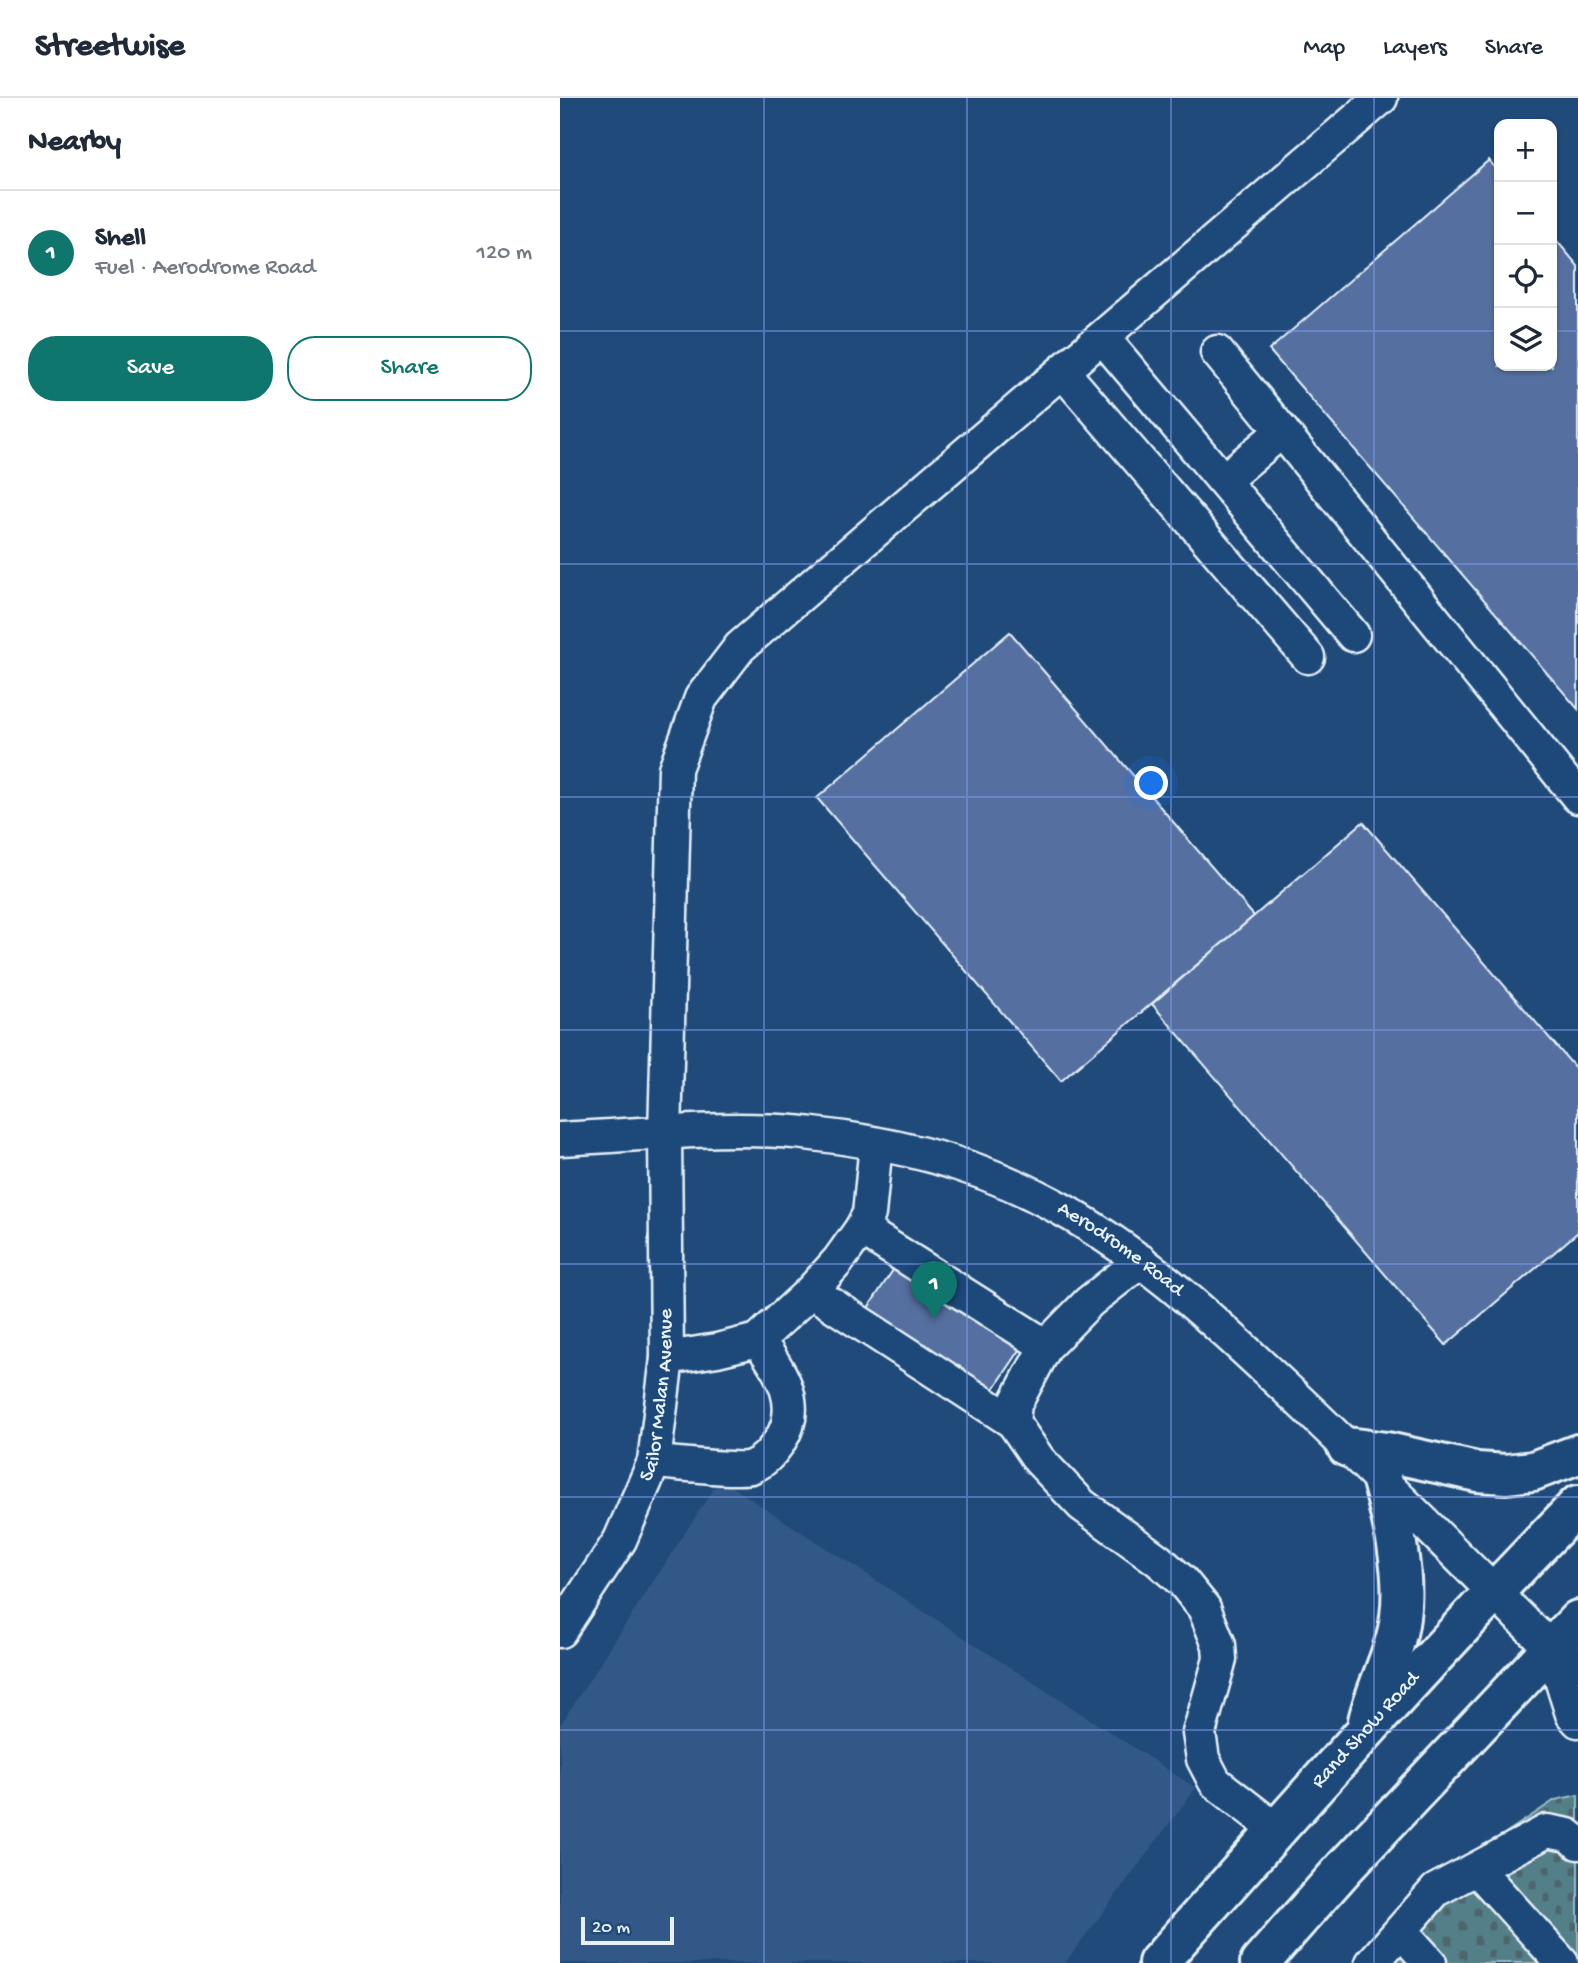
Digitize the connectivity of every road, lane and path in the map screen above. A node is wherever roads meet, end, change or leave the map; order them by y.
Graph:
1 (1381, 98) edge
2 (1103, 338) junction
3 (1217, 352) dead end
4 (1063, 372) junction
5 (1282, 431) junction
6 (1224, 481) junction
7 (1353, 635) dead end
8 (1308, 657) dead end
9 (1578, 797) edge
10 (665, 1134) junction
11 (560, 1139) edge
12 (876, 1144) junction
13 (861, 1229) junction
14 (1142, 1261) junction
15 (811, 1291) junction
16 (758, 1340) junction
17 (1046, 1346) junction
18 (667, 1358) junction
19 (1013, 1422) junction
20 (1347, 1447) junction
21 (1578, 1454) edge
22 (654, 1462) junction
23 (1381, 1477) junction
24 (1578, 1505) edge
25 (1493, 1592) junction
26 (1578, 1620) edge
27 (560, 1631) edge
28 (1564, 1656) edge
29 (1578, 1721) edge
30 (1366, 1730) junction
31 (1278, 1831) junction
32 (1578, 1843) edge
33 (1477, 1869) junction
34 (1401, 1931) junction
35 (1158, 1963) edge
36 (1260, 1963) edge
37 (1372, 1963) edge
38 (1430, 1963) edge
39 (1562, 1963) edge

1 - 2 street, Sailor Malan Avenue
2 - 4 street, Sailor Malan Avenue
2 - 6 street
3 - 5 street
4 - 8 street
4 - 10 street, Sailor Malan Avenue
5 - 6 street
5 - 9 street
6 - 7 street
10 - 11 street, Aerodrome Road
10 - 12 street, Aerodrome Road
10 - 18 street, Sailor Malan Avenue
12 - 13 street
12 - 14 street, Aerodrome Road
13 - 15 street
13 - 17 street
14 - 17 street
14 - 20 street, Aerodrome Road
15 - 16 street
15 - 19 street
16 - 18 street
16 - 22 street
17 - 19 street
18 - 22 street, Sailor Malan Avenue
19 - 31 street
20 - 21 main road
20 - 23 street, Aerodrome Road
22 - 27 street, Sailor Malan Avenue
23 - 25 street, Aerodrome Road
23 - 30 main road
24 - 25 main road, Rand Show Road
25 - 28 street, Aerodrome Road
25 - 30 main road, Rand Show Road
26 - 28 main road
28 - 29 street
28 - 36 main road
30 - 31 main road, Rand Show Road
31 - 35 main road, Rand Show Road
32 - 33 street
33 - 34 street
33 - 39 street
34 - 37 street
34 - 38 street

